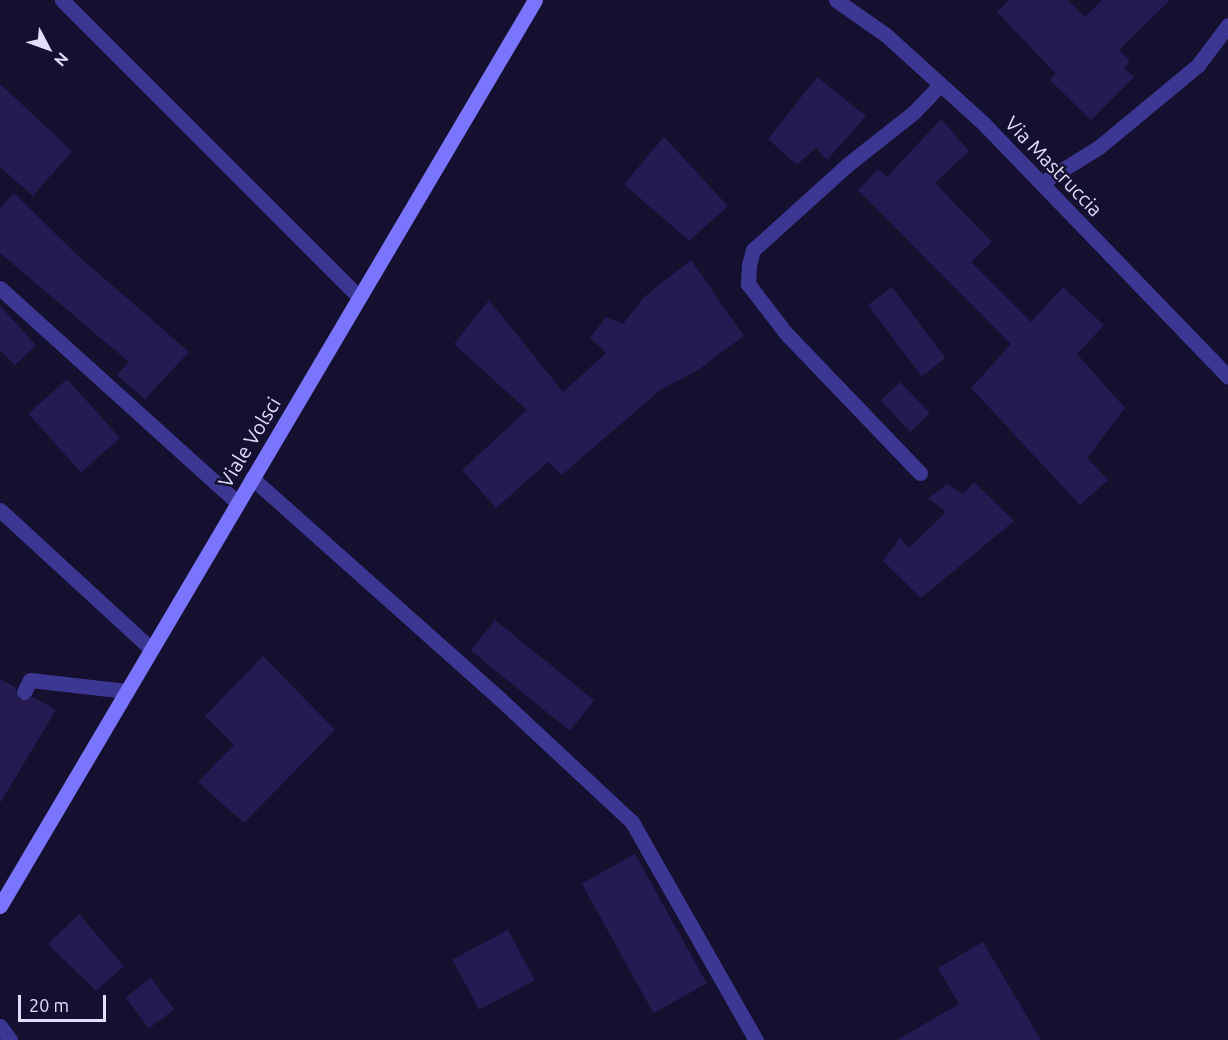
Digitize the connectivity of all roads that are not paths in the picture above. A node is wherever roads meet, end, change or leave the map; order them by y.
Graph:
1 (62, 0) edge
2 (535, 0) edge
3 (836, 0) edge
4 (1228, 25) edge
5 (940, 85) junction
6 (1041, 183) junction
7 (0, 288) edge
8 (359, 297) junction
9 (1228, 377) edge
10 (920, 473) dead end
11 (252, 478) junction
12 (237, 502) junction
13 (0, 510) edge
14 (151, 649) junction
15 (126, 691) junction
16 (24, 692) dead end
17 (1, 899) edge
18 (0, 1026) edge
19 (10, 1040) edge
20 (756, 1040) edge

1 - 8 street
2 - 8 main road, Viale Volsci
3 - 5 street, Via Mastruccia
4 - 6 street
5 - 6 street, Via Mastruccia
5 - 10 street
6 - 9 street, Via Mastruccia
7 - 12 street
8 - 11 main road, Viale Volsci
11 - 12 main road, Viale Volsci
11 - 20 street
12 - 14 main road, Viale Volsci
13 - 14 street
14 - 15 main road, Viale Volsci
15 - 16 street
15 - 17 main road, Viale Volsci
18 - 19 street

